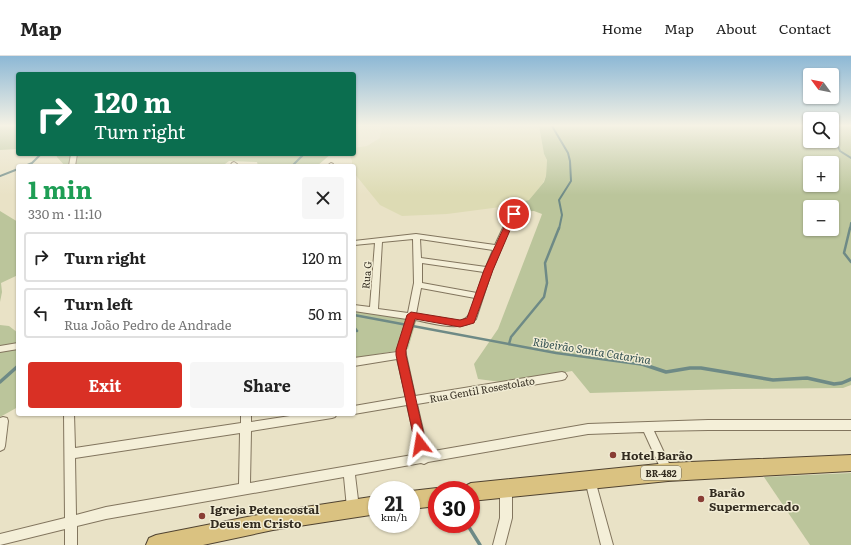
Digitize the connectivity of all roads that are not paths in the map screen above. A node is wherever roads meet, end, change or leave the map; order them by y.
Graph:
1 (514, 214) dead end
2 (416, 236) junction
3 (379, 241) junction
4 (356, 243) edge
5 (498, 248) junction
6 (418, 260) junction
7 (488, 270) junction
8 (418, 285) junction
9 (479, 296) junction
10 (356, 308) edge
11 (374, 310) junction
12 (409, 323) junction
13 (16, 346) edge
14 (0, 349) edge
15 (401, 355) junction
16 (356, 362) edge
17 (562, 376) dead end
18 (410, 401) junction
19 (356, 410) edge
20 (69, 416) edge
21 (246, 416) edge
22 (320, 416) edge
23 (3, 421) dead end
24 (851, 425) edge
25 (647, 427) junction
26 (245, 428) junction
27 (0, 446) edge
28 (69, 454) junction
29 (424, 459) junction
30 (851, 463) edge
31 (348, 471) junction
32 (668, 472) junction
33 (590, 479) junction
34 (506, 488) junction
35 (244, 489) junction
36 (480, 491) edge
37 (368, 506) edge
38 (353, 508) junction
39 (70, 521) junction
40 (0, 540) edge
41 (71, 545) edge
42 (156, 545) edge
43 (500, 545) edge
44 (607, 545) edge

1 - 5 street
2 - 3 street
2 - 5 street
2 - 6 street
3 - 4 street
3 - 11 street, Rua G
5 - 7 street
6 - 7 street
6 - 8 street
7 - 9 street
8 - 9 street
8 - 12 street
9 - 12 street
10 - 11 street
11 - 12 street
12 - 15 street
13 - 14 street
15 - 16 street
15 - 18 street
17 - 18 street, Rua Gentil Rosestolato
18 - 19 street, Rua Gentil Rosestolato
18 - 29 street
20 - 28 street
21 - 26 street
22 - 26 street
23 - 27 street
24 - 25 street
25 - 29 street
25 - 32 street
26 - 28 street
26 - 35 street
28 - 39 street
29 - 31 street
30 - 32 highway, BR-482
31 - 35 street
31 - 38 street
32 - 33 highway, BR-482
33 - 34 highway, BR-482
33 - 44 street
34 - 36 highway, BR-482
34 - 43 street
35 - 39 street
37 - 38 highway
38 - 42 highway
39 - 40 street
39 - 41 street

